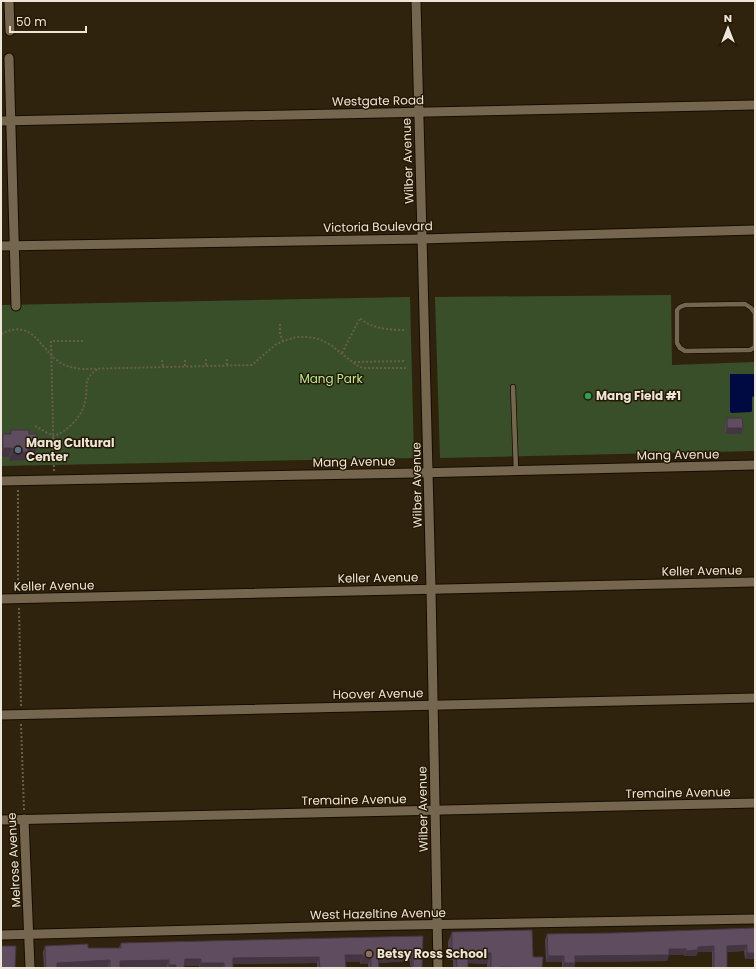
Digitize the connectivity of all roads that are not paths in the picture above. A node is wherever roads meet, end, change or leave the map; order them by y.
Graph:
1 (8, 1) edge
2 (416, 1) edge
3 (10, 31) dead end
4 (9, 58) dead end
5 (755, 105) edge
6 (419, 112) junction
7 (1, 121) edge
8 (11, 121) junction
9 (755, 230) edge
10 (422, 238) junction
11 (1, 246) edge
12 (14, 246) junction
13 (16, 306) dead end
14 (755, 347) edge
15 (513, 387) dead end
16 (755, 465) edge
17 (516, 471) junction
18 (428, 473) junction
19 (1, 481) edge
20 (755, 582) edge
21 (431, 589) junction
22 (1, 599) edge
23 (755, 698) edge
24 (433, 705) junction
25 (1, 715) edge
26 (755, 803) edge
27 (435, 810) junction
28 (24, 819) junction
29 (1, 820) edge
30 (755, 920) edge
31 (437, 925) junction
32 (1, 935) edge
33 (30, 935) junction
34 (30, 968) edge
35 (438, 968) edge

1 - 3 street
2 - 6 street, Wilber Avenue
4 - 8 street
5 - 6 street, Westgate Road
6 - 8 street, Westgate Road
6 - 10 street, Wilber Avenue
7 - 8 street, Westgate Road
8 - 12 street
9 - 10 street, Victoria Boulevard
10 - 12 street, Victoria Boulevard
10 - 18 street, Wilber Avenue
11 - 12 street, Victoria Boulevard
12 - 13 street
14 - 14 lane
15 - 17 lane
16 - 17 street, Mang Avenue
17 - 18 street, Mang Avenue
18 - 19 street, Mang Avenue
18 - 21 street, Wilber Avenue
20 - 21 street, Keller Avenue
21 - 22 street, Keller Avenue
21 - 24 street, Wilber Avenue
23 - 24 street, Hoover Avenue
24 - 25 street, Hoover Avenue
24 - 27 street, Wilber Avenue
26 - 27 street, Tremaine Avenue
27 - 28 street, Tremaine Avenue
27 - 31 street, Wilber Avenue
28 - 29 street, Tremaine Avenue
28 - 33 street, Melrose Avenue
30 - 31 street, West Hazeltine Avenue
31 - 33 street, West Hazeltine Avenue
31 - 35 street, Wilber Avenue
32 - 33 street, West Hazeltine Avenue
33 - 34 street, Melrose Avenue

